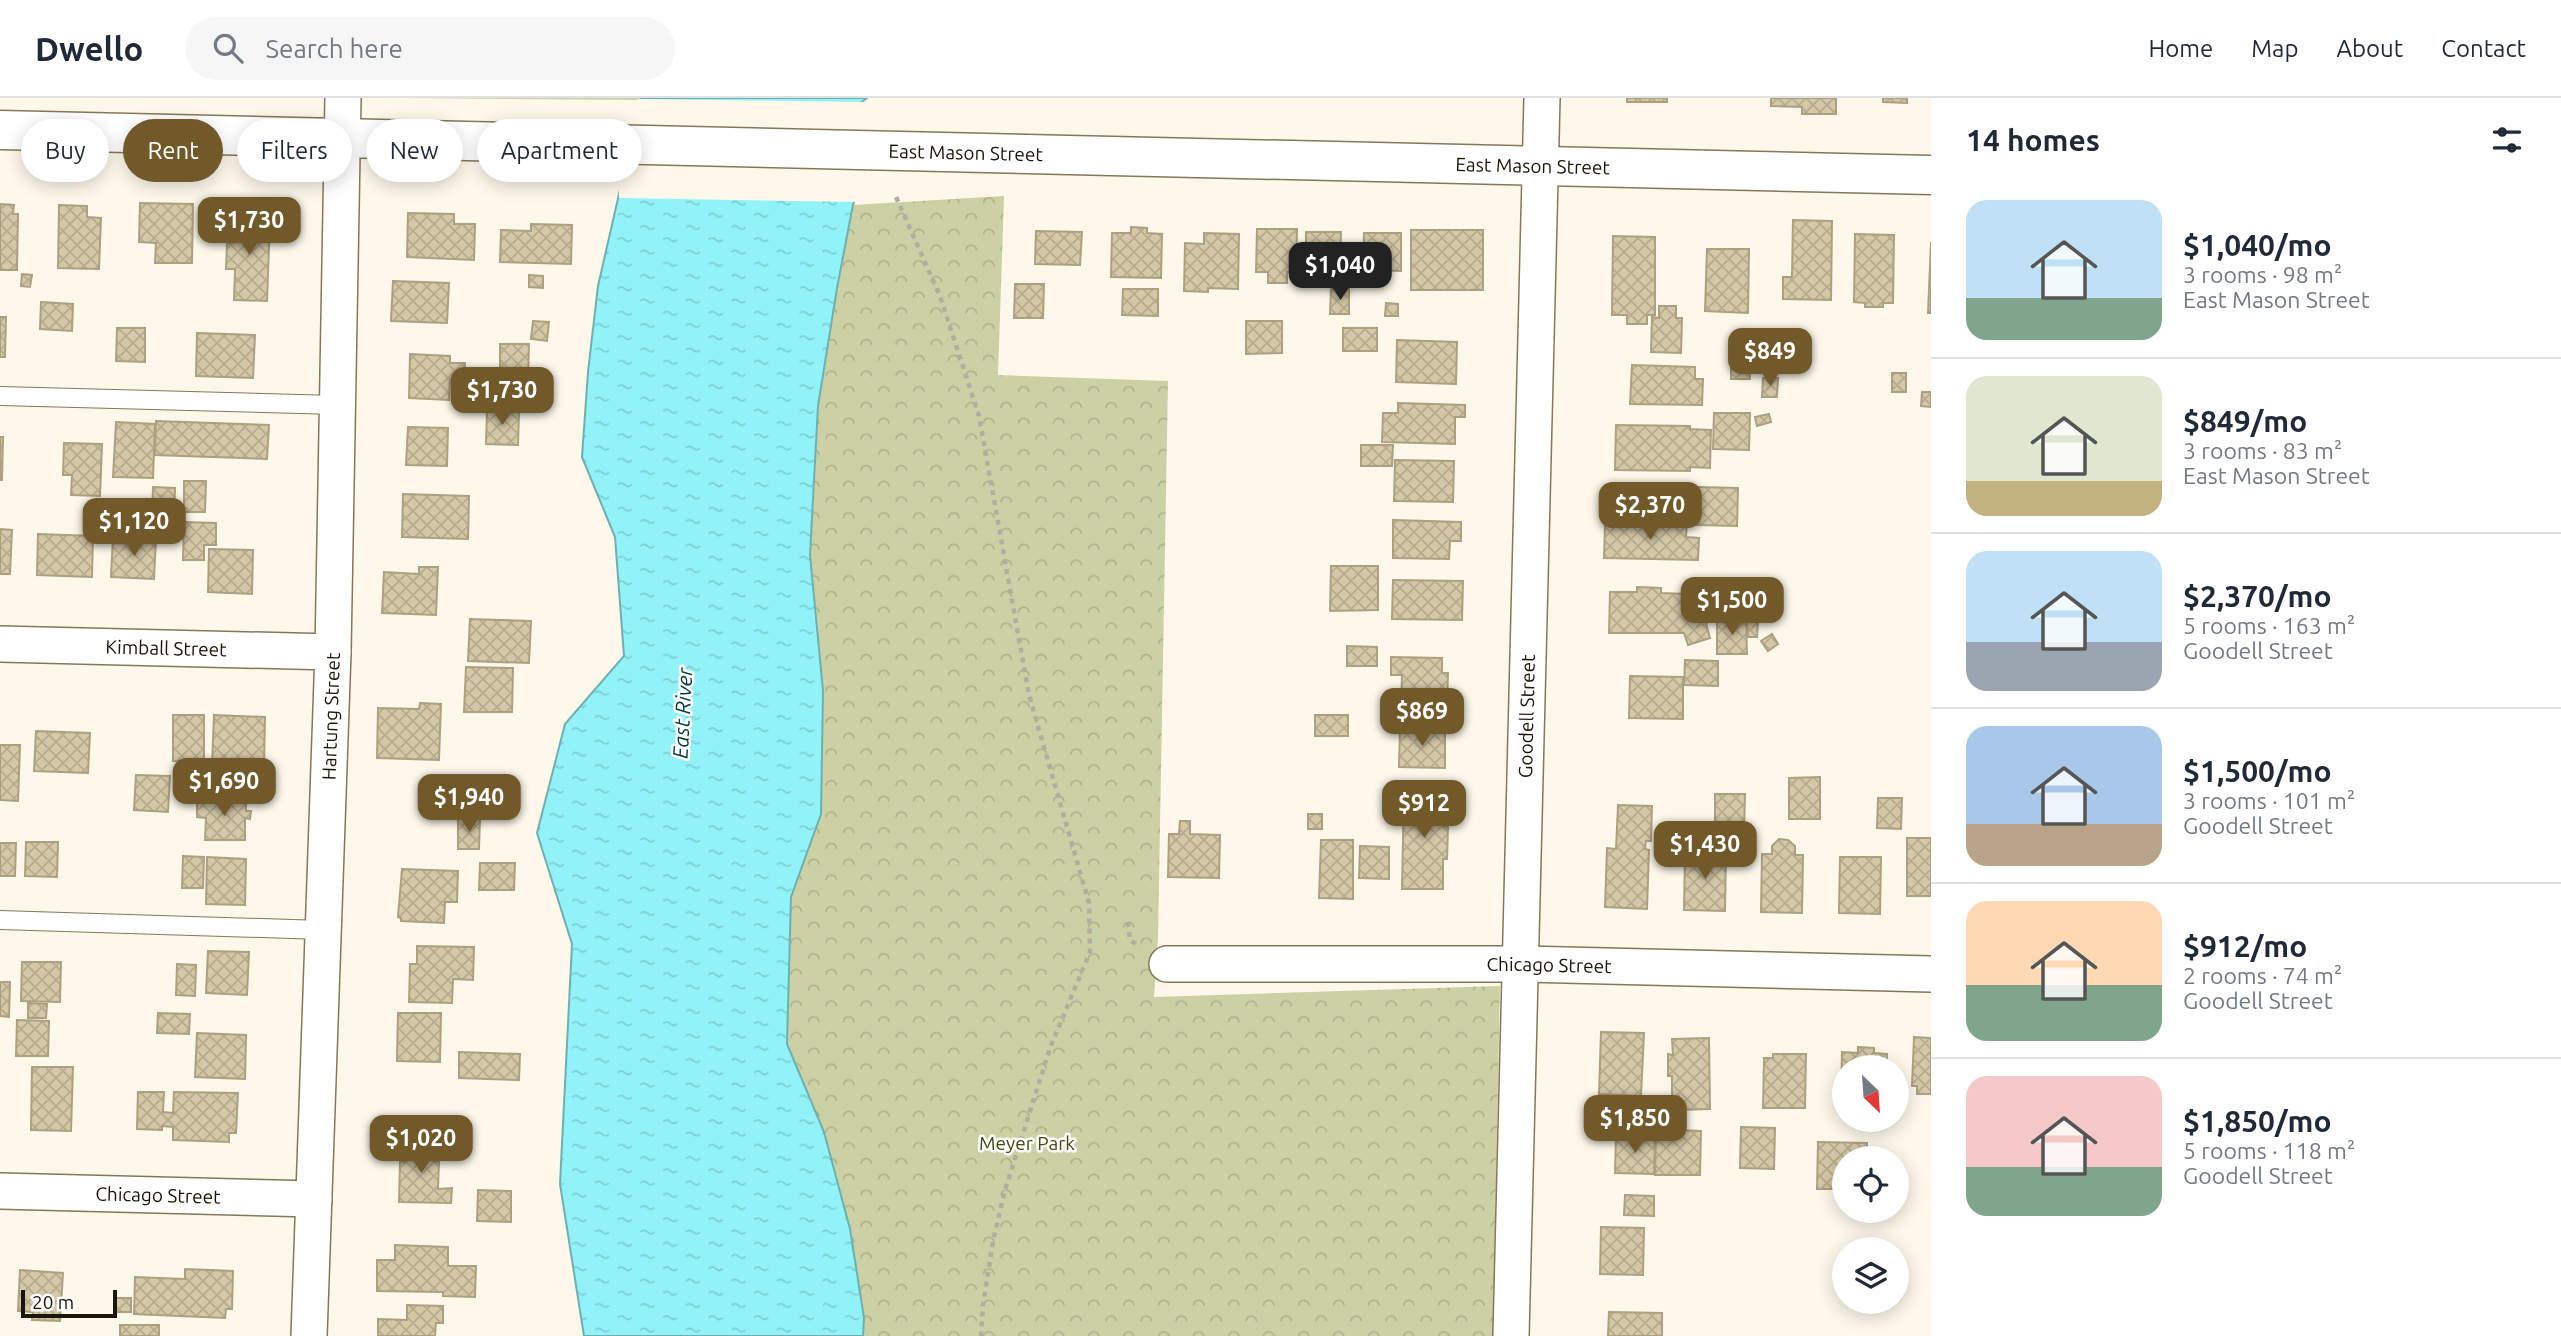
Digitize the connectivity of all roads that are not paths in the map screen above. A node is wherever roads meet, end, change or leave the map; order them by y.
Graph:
1 (343, 98) edge
2 (1542, 98) edge
3 (343, 119) edge
4 (0, 130) edge
5 (237, 136) edge
6 (352, 138) edge
7 (1540, 167) junction
8 (1931, 175) edge
9 (342, 182) edge
10 (0, 396) edge
11 (336, 405) junction
12 (0, 644) edge
13 (333, 652) junction
14 (0, 920) edge
15 (323, 930) junction
16 (1167, 964) dead end
17 (1520, 964) junction
18 (1931, 974) edge
19 (0, 1191) edge
20 (314, 1199) junction
21 (309, 1336) edge
22 (1511, 1336) edge

1 - 3 street, Hartung Street
2 - 7 street, Goodell Street
4 - 5 main road, East Mason Street
6 - 7 main road, East Mason Street
7 - 8 main road, East Mason Street
7 - 17 street, Goodell Street
9 - 11 street, Hartung Street
10 - 11 lane
11 - 13 street, Hartung Street
12 - 13 street, Kimball Street
13 - 15 street, Hartung Street
14 - 15 lane
15 - 20 street, Hartung Street
16 - 17 street, Chicago Street
17 - 18 street, Chicago Street
17 - 22 street, Goodell Street
19 - 20 street, Chicago Street
20 - 21 street, Hartung Street

